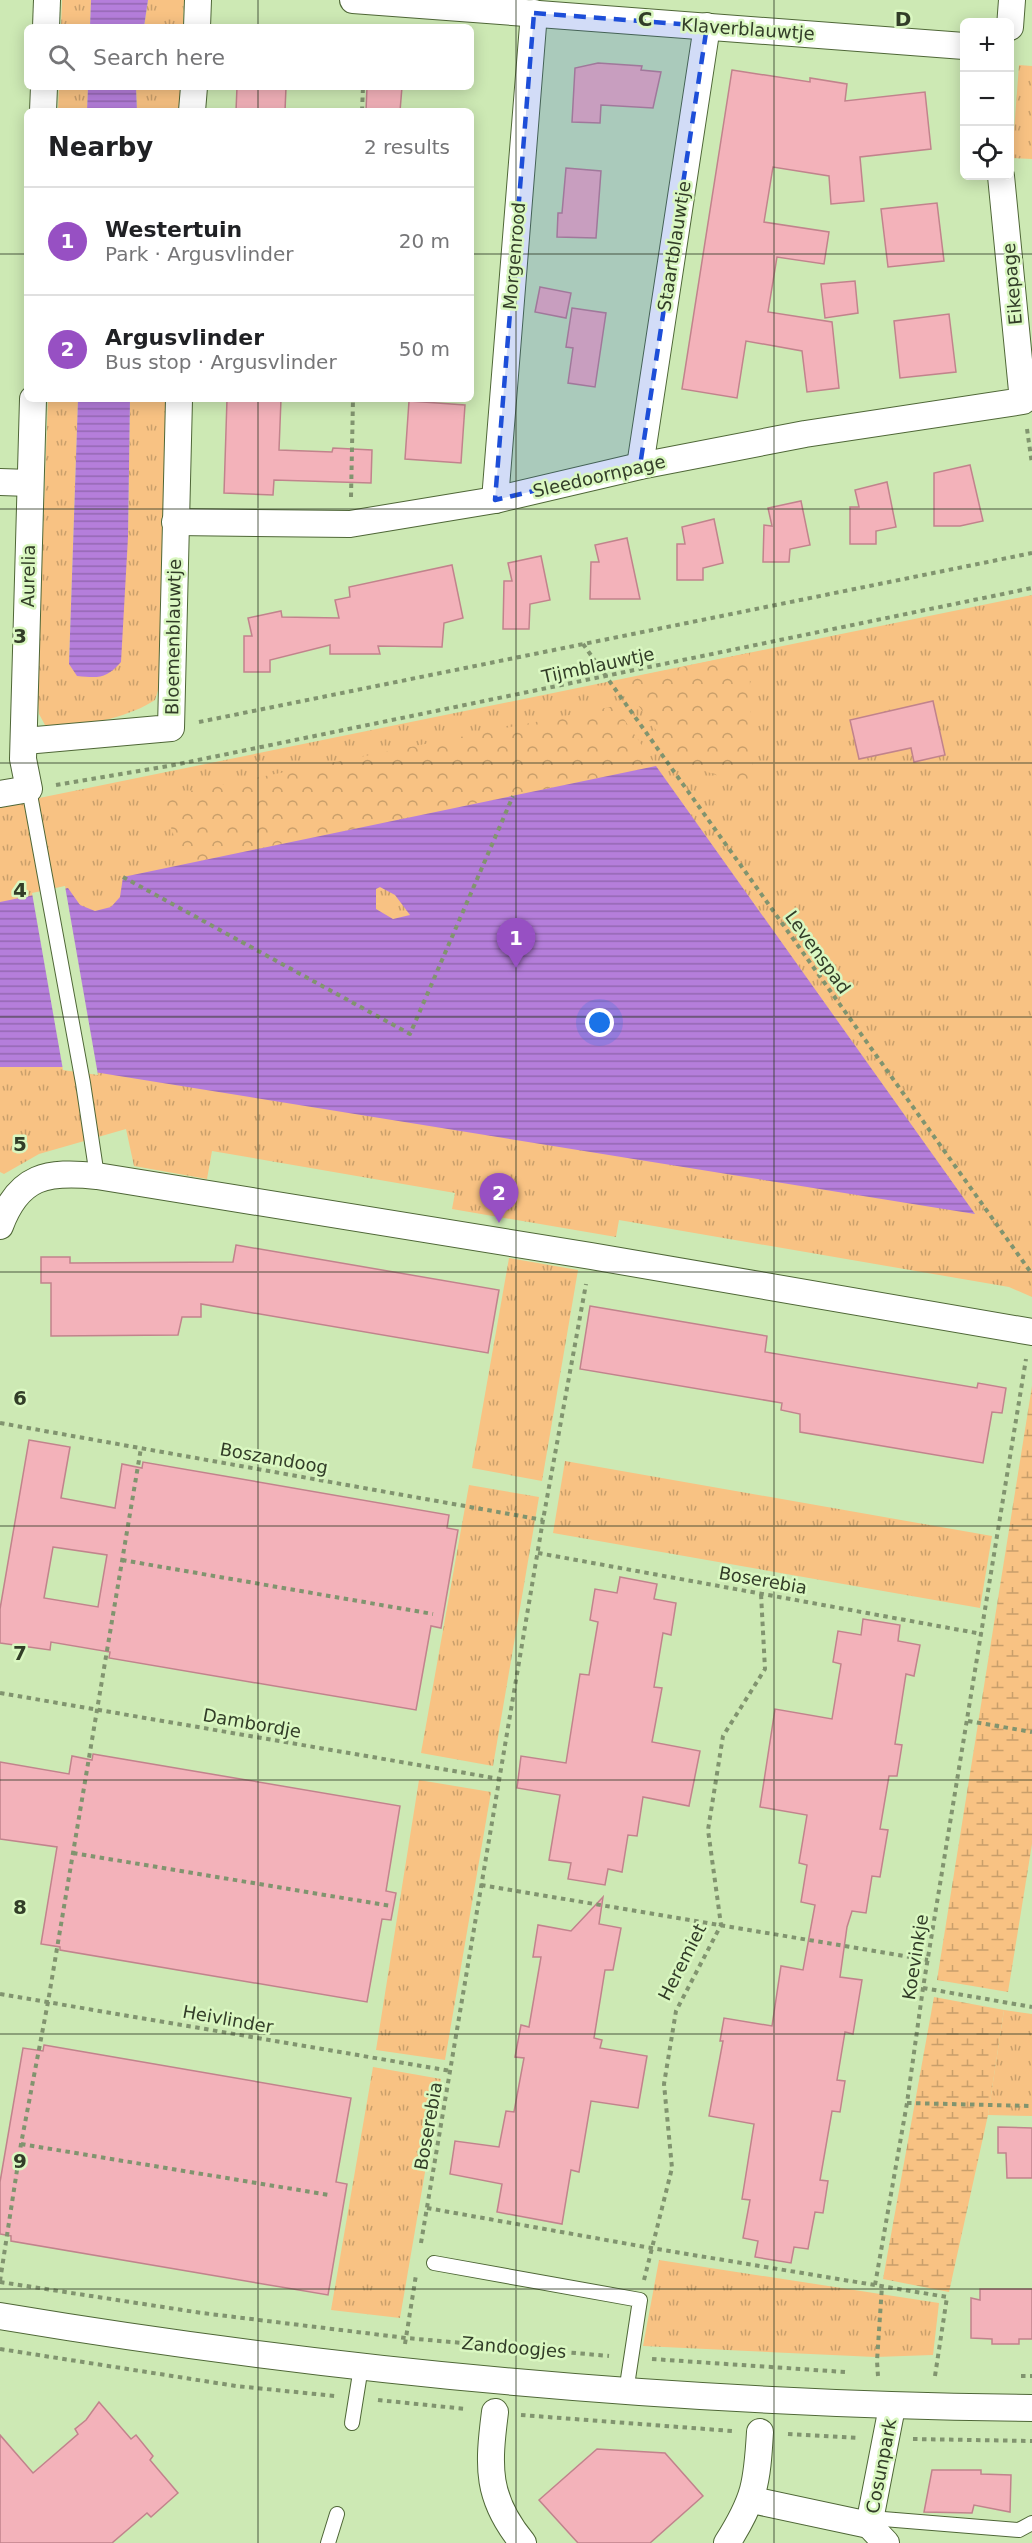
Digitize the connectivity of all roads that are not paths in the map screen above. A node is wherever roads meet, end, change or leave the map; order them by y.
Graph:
1 (47, 0) edge
2 (198, 0) edge
3 (353, 0) edge
4 (1012, 0) edge
5 (534, 13) junction
6 (1011, 18) edge
7 (46, 24) edge
8 (197, 24) edge
9 (707, 26) junction
10 (960, 46) edge
11 (44, 90) edge
12 (194, 90) edge
13 (43, 108) edge
14 (192, 108) edge
15 (1001, 180) edge
16 (1023, 401) joint
17 (33, 402) edge
18 (179, 402) edge
19 (640, 466) junction
20 (0, 482) edge
21 (30, 483) junction
22 (495, 500) junction
23 (174, 522) junction
24 (25, 741) junction
25 (29, 789) junction
26 (0, 794) edge
27 (97, 1176) junction
28 (0, 1226) edge
29 (1031, 1332) edge
30 (434, 2263) dead end
31 (0, 2316) edge
32 (362, 2367) junction
33 (626, 2392) junction
34 (892, 2406) junction
35 (1032, 2408) edge
36 (495, 2412) dead end
37 (352, 2423) dead end
38 (760, 2432) dead end
39 (752, 2500) junction
40 (337, 2514) dead end
41 (1032, 2523) edge
42 (874, 2532) edge
43 (328, 2543) edge
44 (523, 2543) edge
45 (727, 2543) edge

1 - 7 street
2 - 8 street
3 - 5 street, Klaverblauwtje
4 - 6 street
5 - 9 street, Klaverblauwtje
5 - 22 street, Morgenrood
9 - 10 street, Klaverblauwtje
9 - 19 street, Staartblauwtje
11 - 13 street
12 - 14 street
15 - 16 street, Eikepage
16 - 19 street, Sleedoornpage
17 - 21 street, Aurelia
18 - 23 street, Bloemenblauwtje
19 - 22 street, Sleedoornpage
20 - 21 street
21 - 24 street, Aurelia
22 - 23 street, Sleedoornpage
23 - 24 street, Bloemenblauwtje
24 - 25 street, Aurelia
25 - 26 street
25 - 27 lane
27 - 28 street
27 - 29 street
30 - 33 lane
31 - 32 street, Zandoogjes
32 - 33 street, Zandoogjes
32 - 37 lane
33 - 34 street, Zandoogjes
34 - 35 street, Zandoogjes
34 - 42 street, Cosunpark
36 - 44 street
38 - 39 street
39 - 42 street, Cosunpark
39 - 45 street
40 - 43 lane
41 - 42 lane

